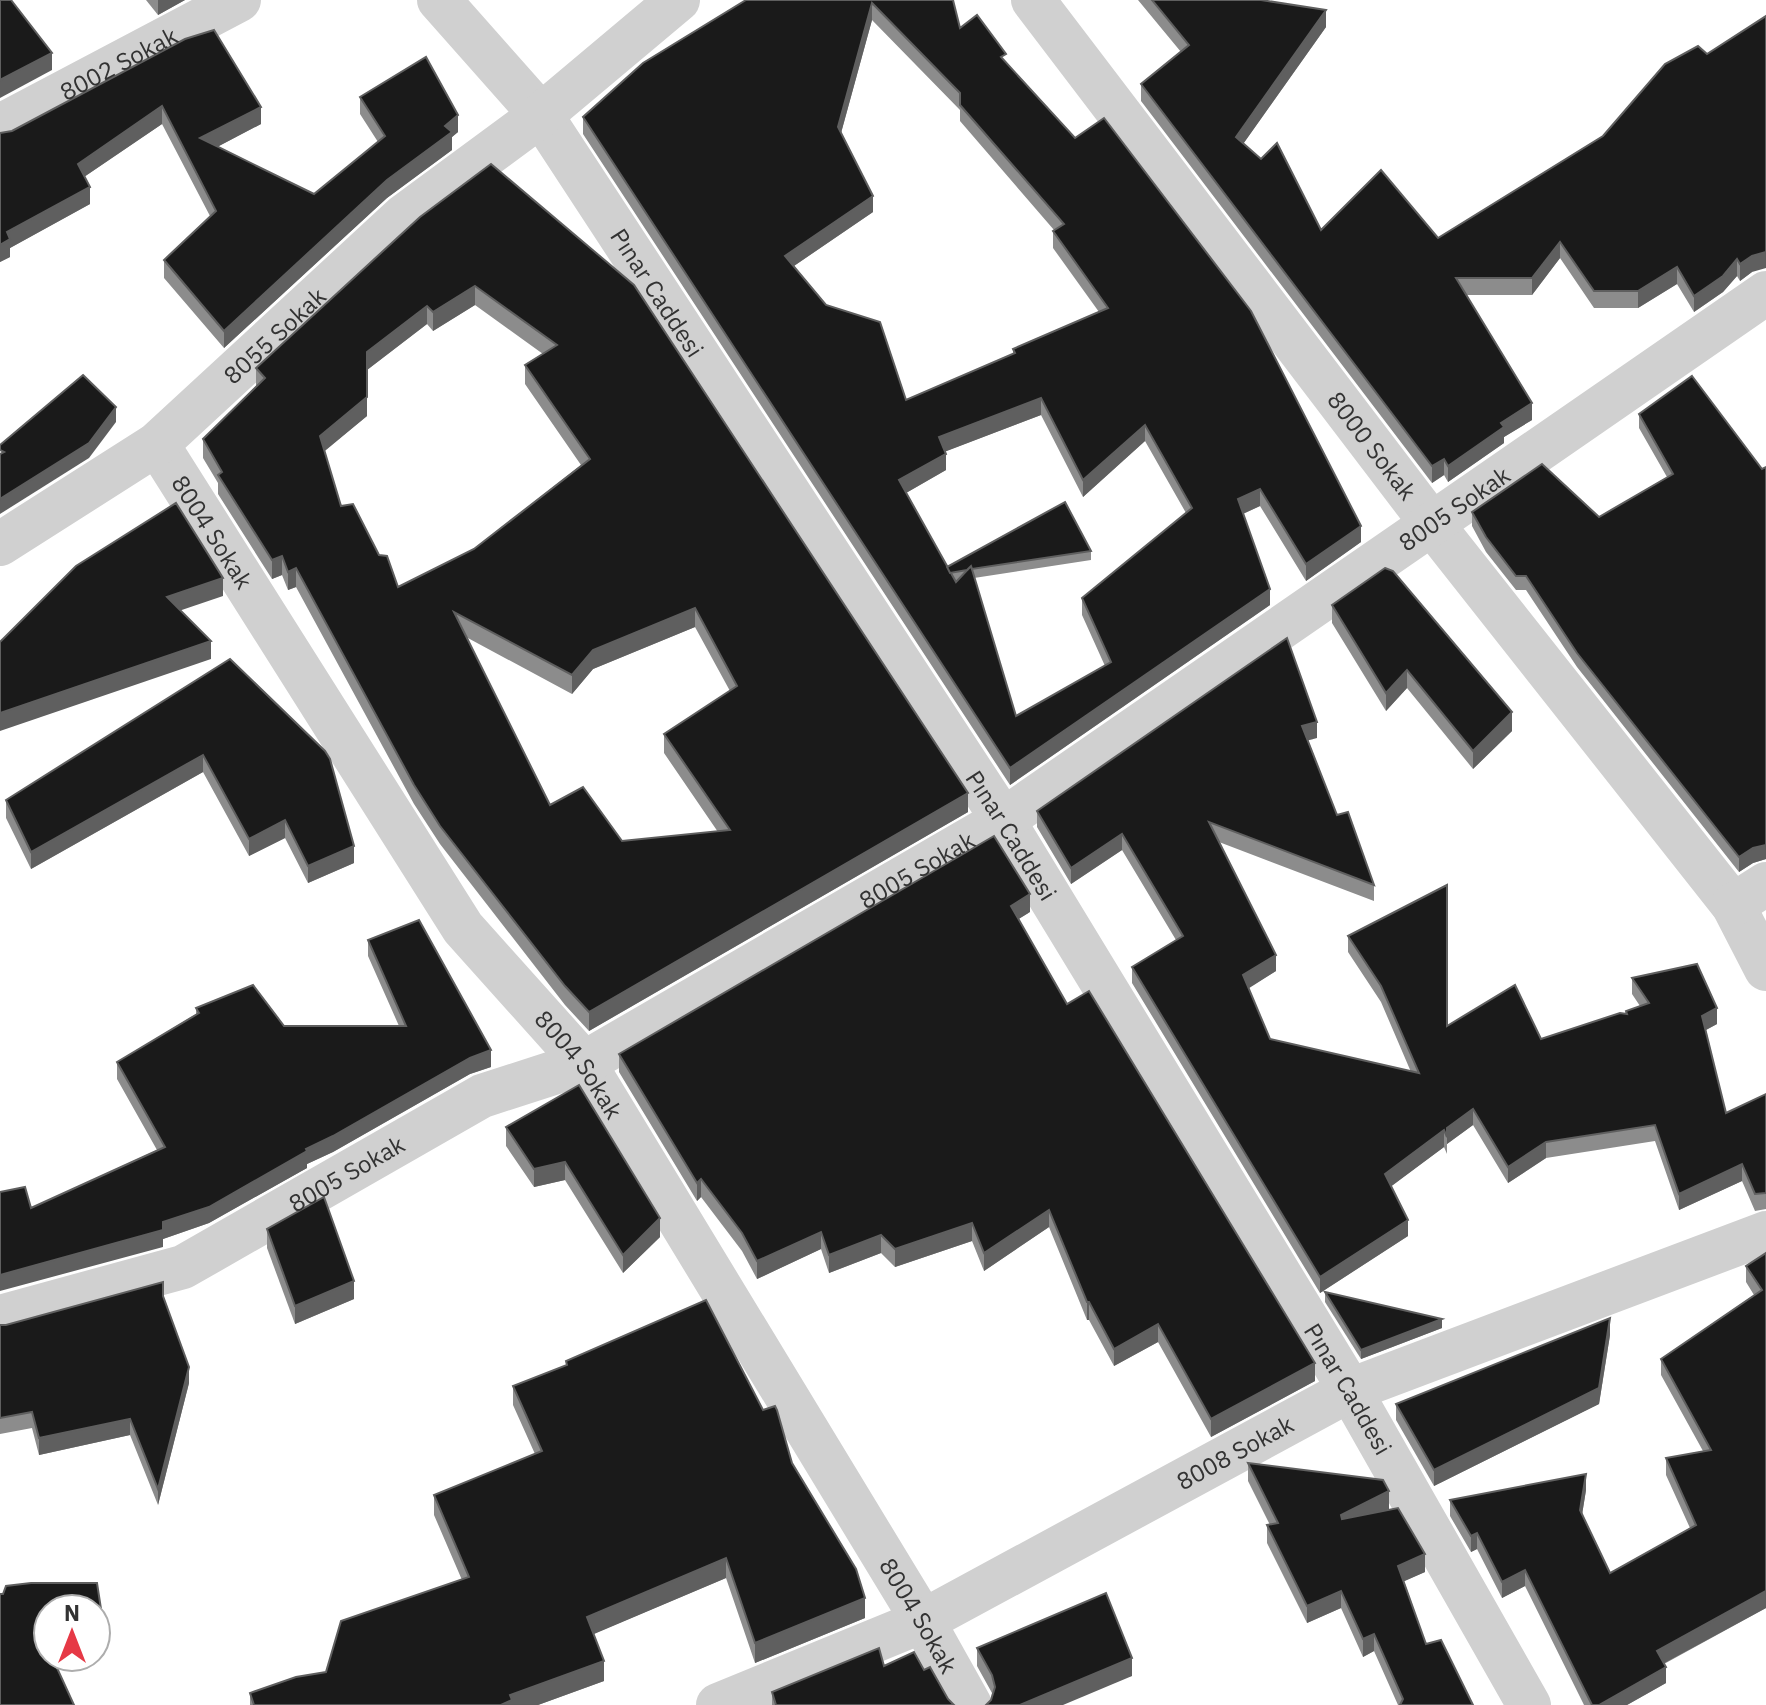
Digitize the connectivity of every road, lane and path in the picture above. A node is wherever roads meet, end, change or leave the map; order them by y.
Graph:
1 (239, 0) edge
2 (439, 0) edge
3 (678, 0) edge
4 (1033, 0) edge
5 (541, 115) junction
6 (0, 126) edge
7 (1766, 293) edge
8 (157, 444) junction
9 (1432, 524) junction
10 (0, 544) edge
11 (1003, 820) junction
12 (1750, 895) edge
13 (1766, 969) edge
14 (584, 1063) junction
15 (1766, 1233) edge
16 (0, 1317) edge
17 (1350, 1390) junction
18 (923, 1621) junction
19 (718, 1705) edge
20 (970, 1705) edge
21 (1529, 1705) edge

1 - 6 street, 8002 Sokak
2 - 5 street, Pınar Caddesi
3 - 5 street, 8055 Sokak
4 - 9 street, 8000 Sokak
5 - 8 street, 8055 Sokak
5 - 11 street, Pınar Caddesi
7 - 9 street, 8005 Sokak
8 - 10 street, 8055 Sokak
8 - 14 street, 8004 Sokak
9 - 11 street, 8005 Sokak
9 - 12 street, 8000 Sokak
11 - 14 street, 8005 Sokak
11 - 17 street, Pınar Caddesi
12 - 13 street, 8000 Sokak
14 - 16 street, 8005 Sokak
14 - 18 street, 8004 Sokak
15 - 17 street, 8008 Sokak
17 - 18 street, 8008 Sokak
17 - 21 street, Pınar Caddesi
18 - 19 street, 8008 Sokak
18 - 20 street, 8004 Sokak

